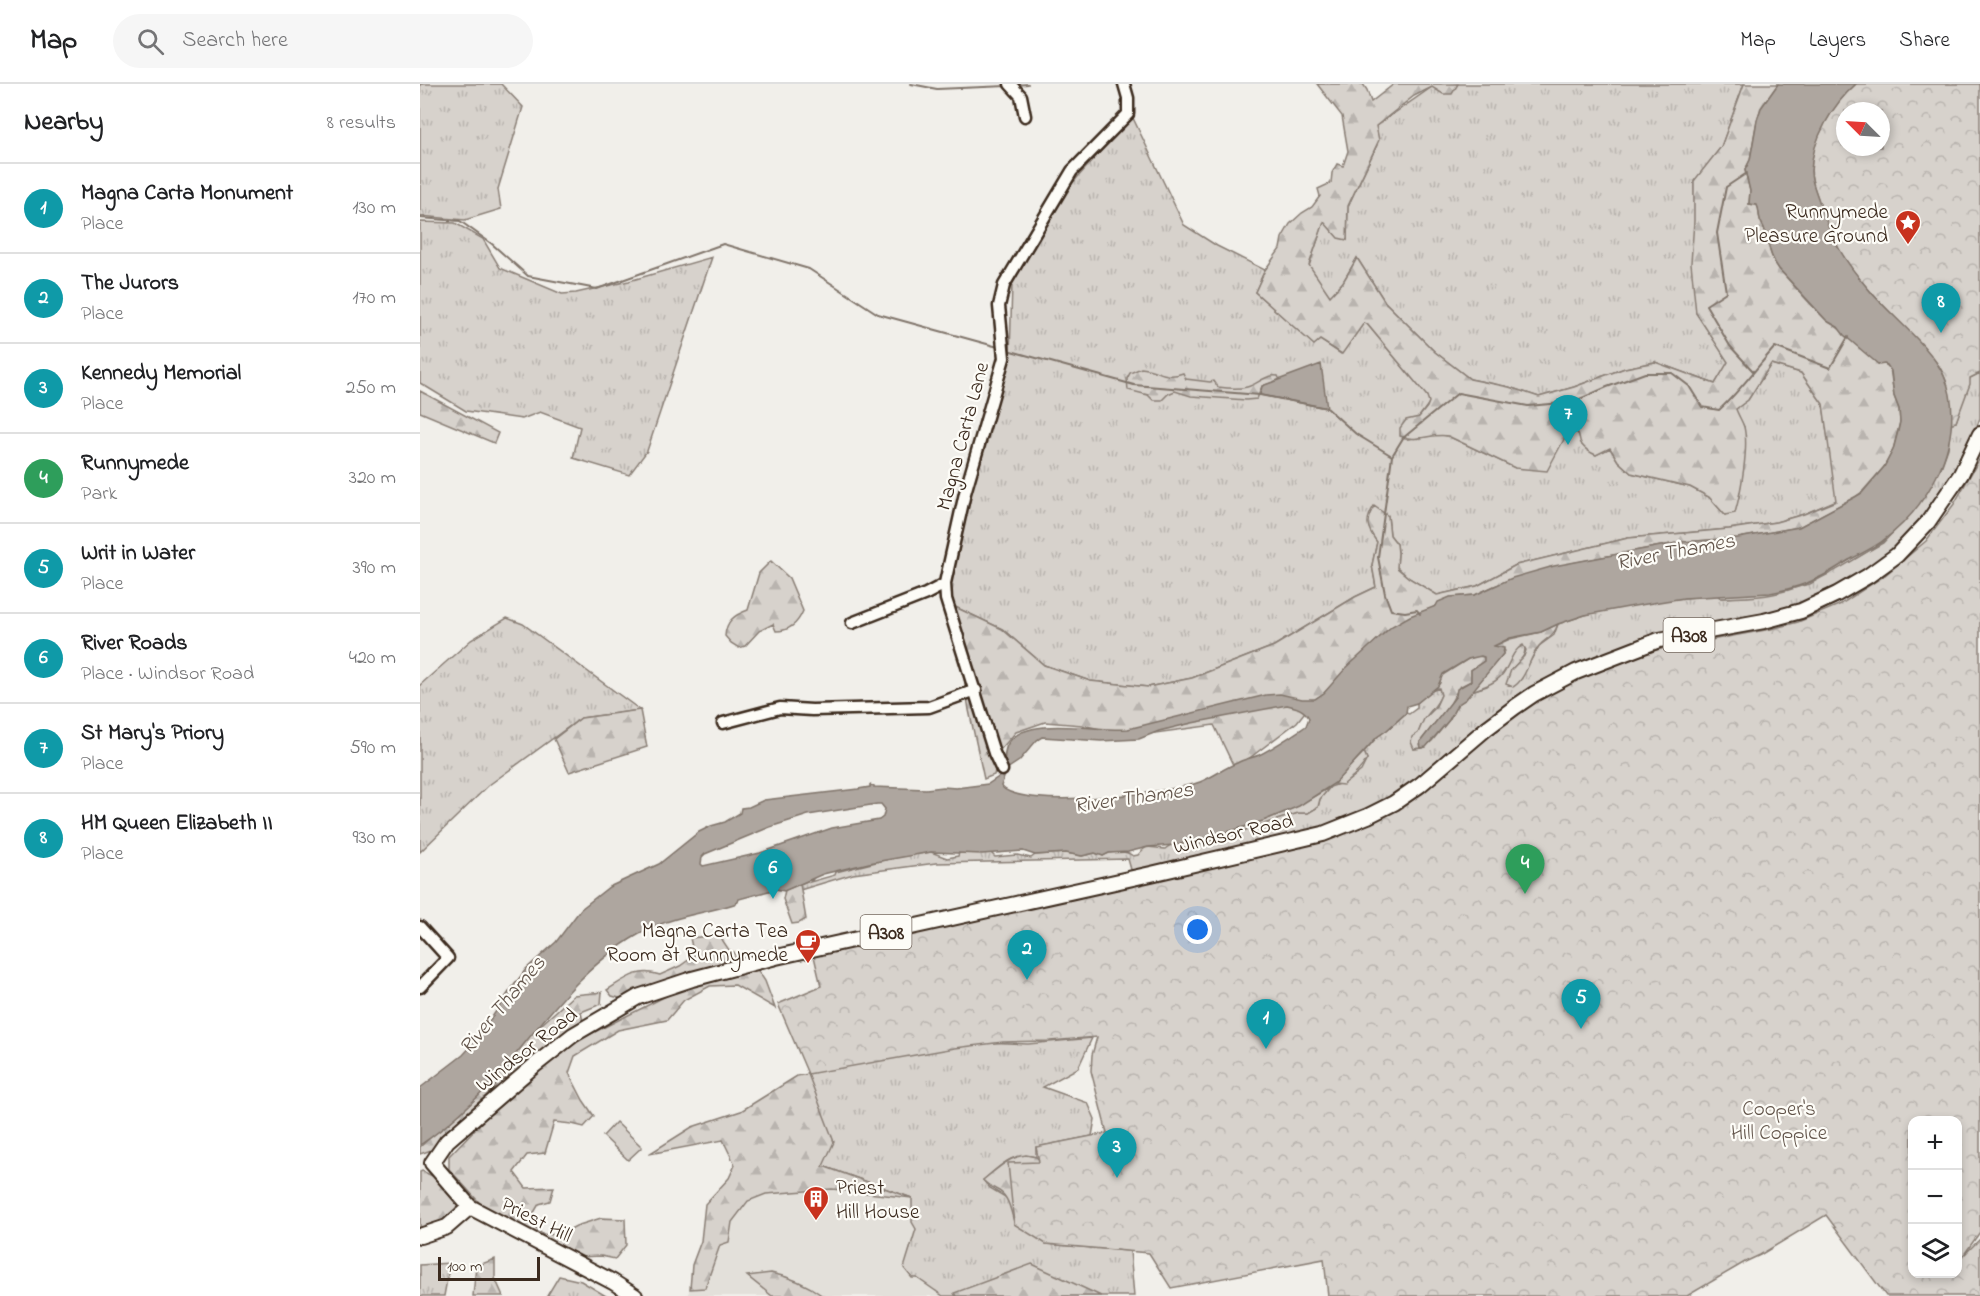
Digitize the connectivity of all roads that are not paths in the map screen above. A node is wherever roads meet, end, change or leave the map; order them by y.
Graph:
1 (1011, 84) edge
2 (1124, 84) edge
3 (1024, 116) dead end
4 (1980, 434) edge
5 (945, 584) junction
6 (852, 623) dead end
7 (975, 690) junction
8 (723, 723) dead end
9 (1002, 770) dead end
10 (420, 927) edge
11 (420, 987) edge
12 (426, 1163) edge
13 (470, 1208) junction
14 (420, 1236) edge
15 (635, 1296) edge

1 - 3 street
2 - 5 street, Magna Carta Lane
4 - 12 main road, Windsor Road / A308
5 - 6 street
5 - 7 street, Magna Carta Lane
7 - 8 street
7 - 9 street, Magna Carta Lane
10 - 11 street
12 - 13 main road, Priest Hill
13 - 14 main road
13 - 15 main road, Priest Hill

